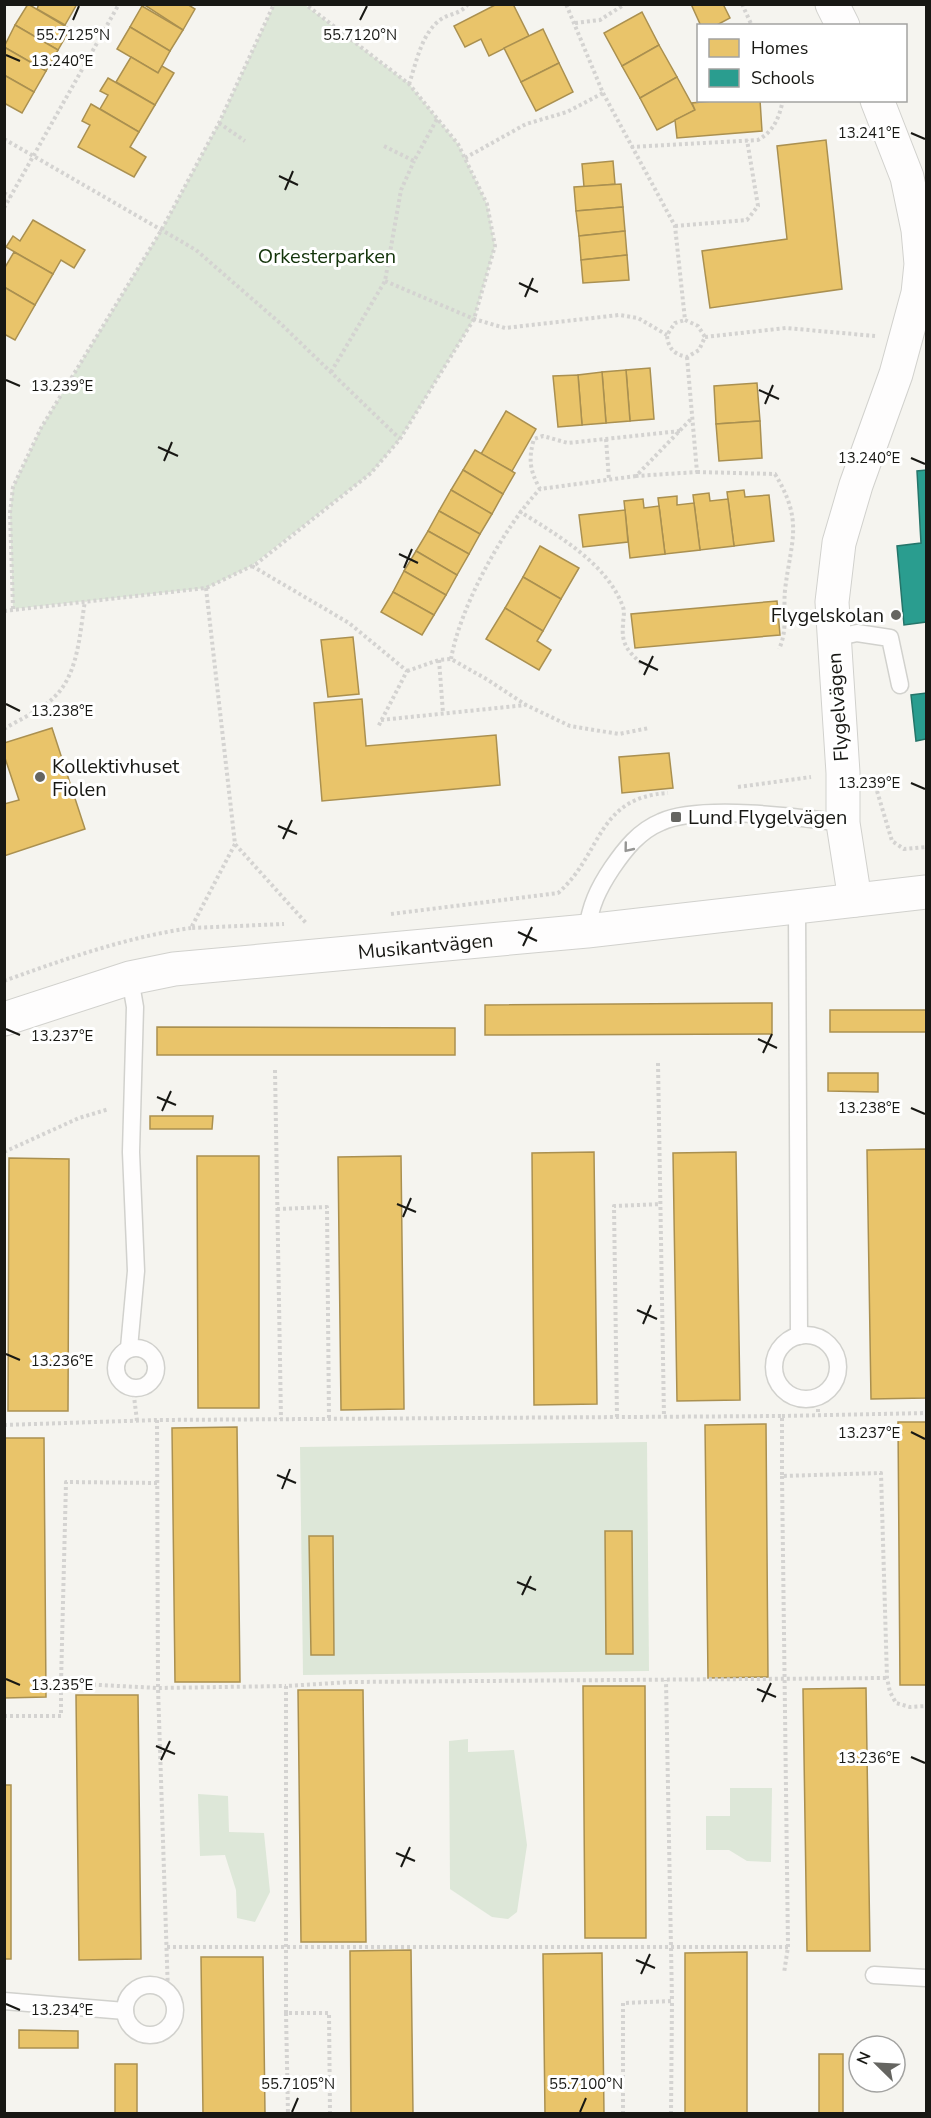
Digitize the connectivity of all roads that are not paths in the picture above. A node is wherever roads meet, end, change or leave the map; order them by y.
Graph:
1 (832, 4) edge
2 (842, 24) edge
3 (878, 102) edge
4 (834, 638) junction
5 (900, 686) dead end
6 (843, 823) junction
7 (927, 892) edge
8 (855, 900) junction
9 (797, 907) junction
10 (587, 931) junction
11 (130, 978) junction
12 (4, 1018) edge
13 (799, 1336) junction
14 (129, 1348) junction
15 (874, 1975) dead end
16 (927, 1978) edge
17 (4, 2001) edge
18 (125, 2011) junction

1 - 2 street
3 - 4 street, Flygelvägen
4 - 5 lane
4 - 6 street, Flygelvägen
6 - 8 street, Flygelvägen
6 -> 10 lane
7 - 8 street, Musikantvägen
8 - 9 street, Musikantvägen
9 - 10 street, Musikantvägen
9 - 13 lane
10 - 11 street, Musikantvägen
11 - 12 street, Musikantvägen
11 - 14 lane
13 - 13 lane
14 - 14 lane
15 - 16 lane
17 - 18 lane
18 - 18 lane

